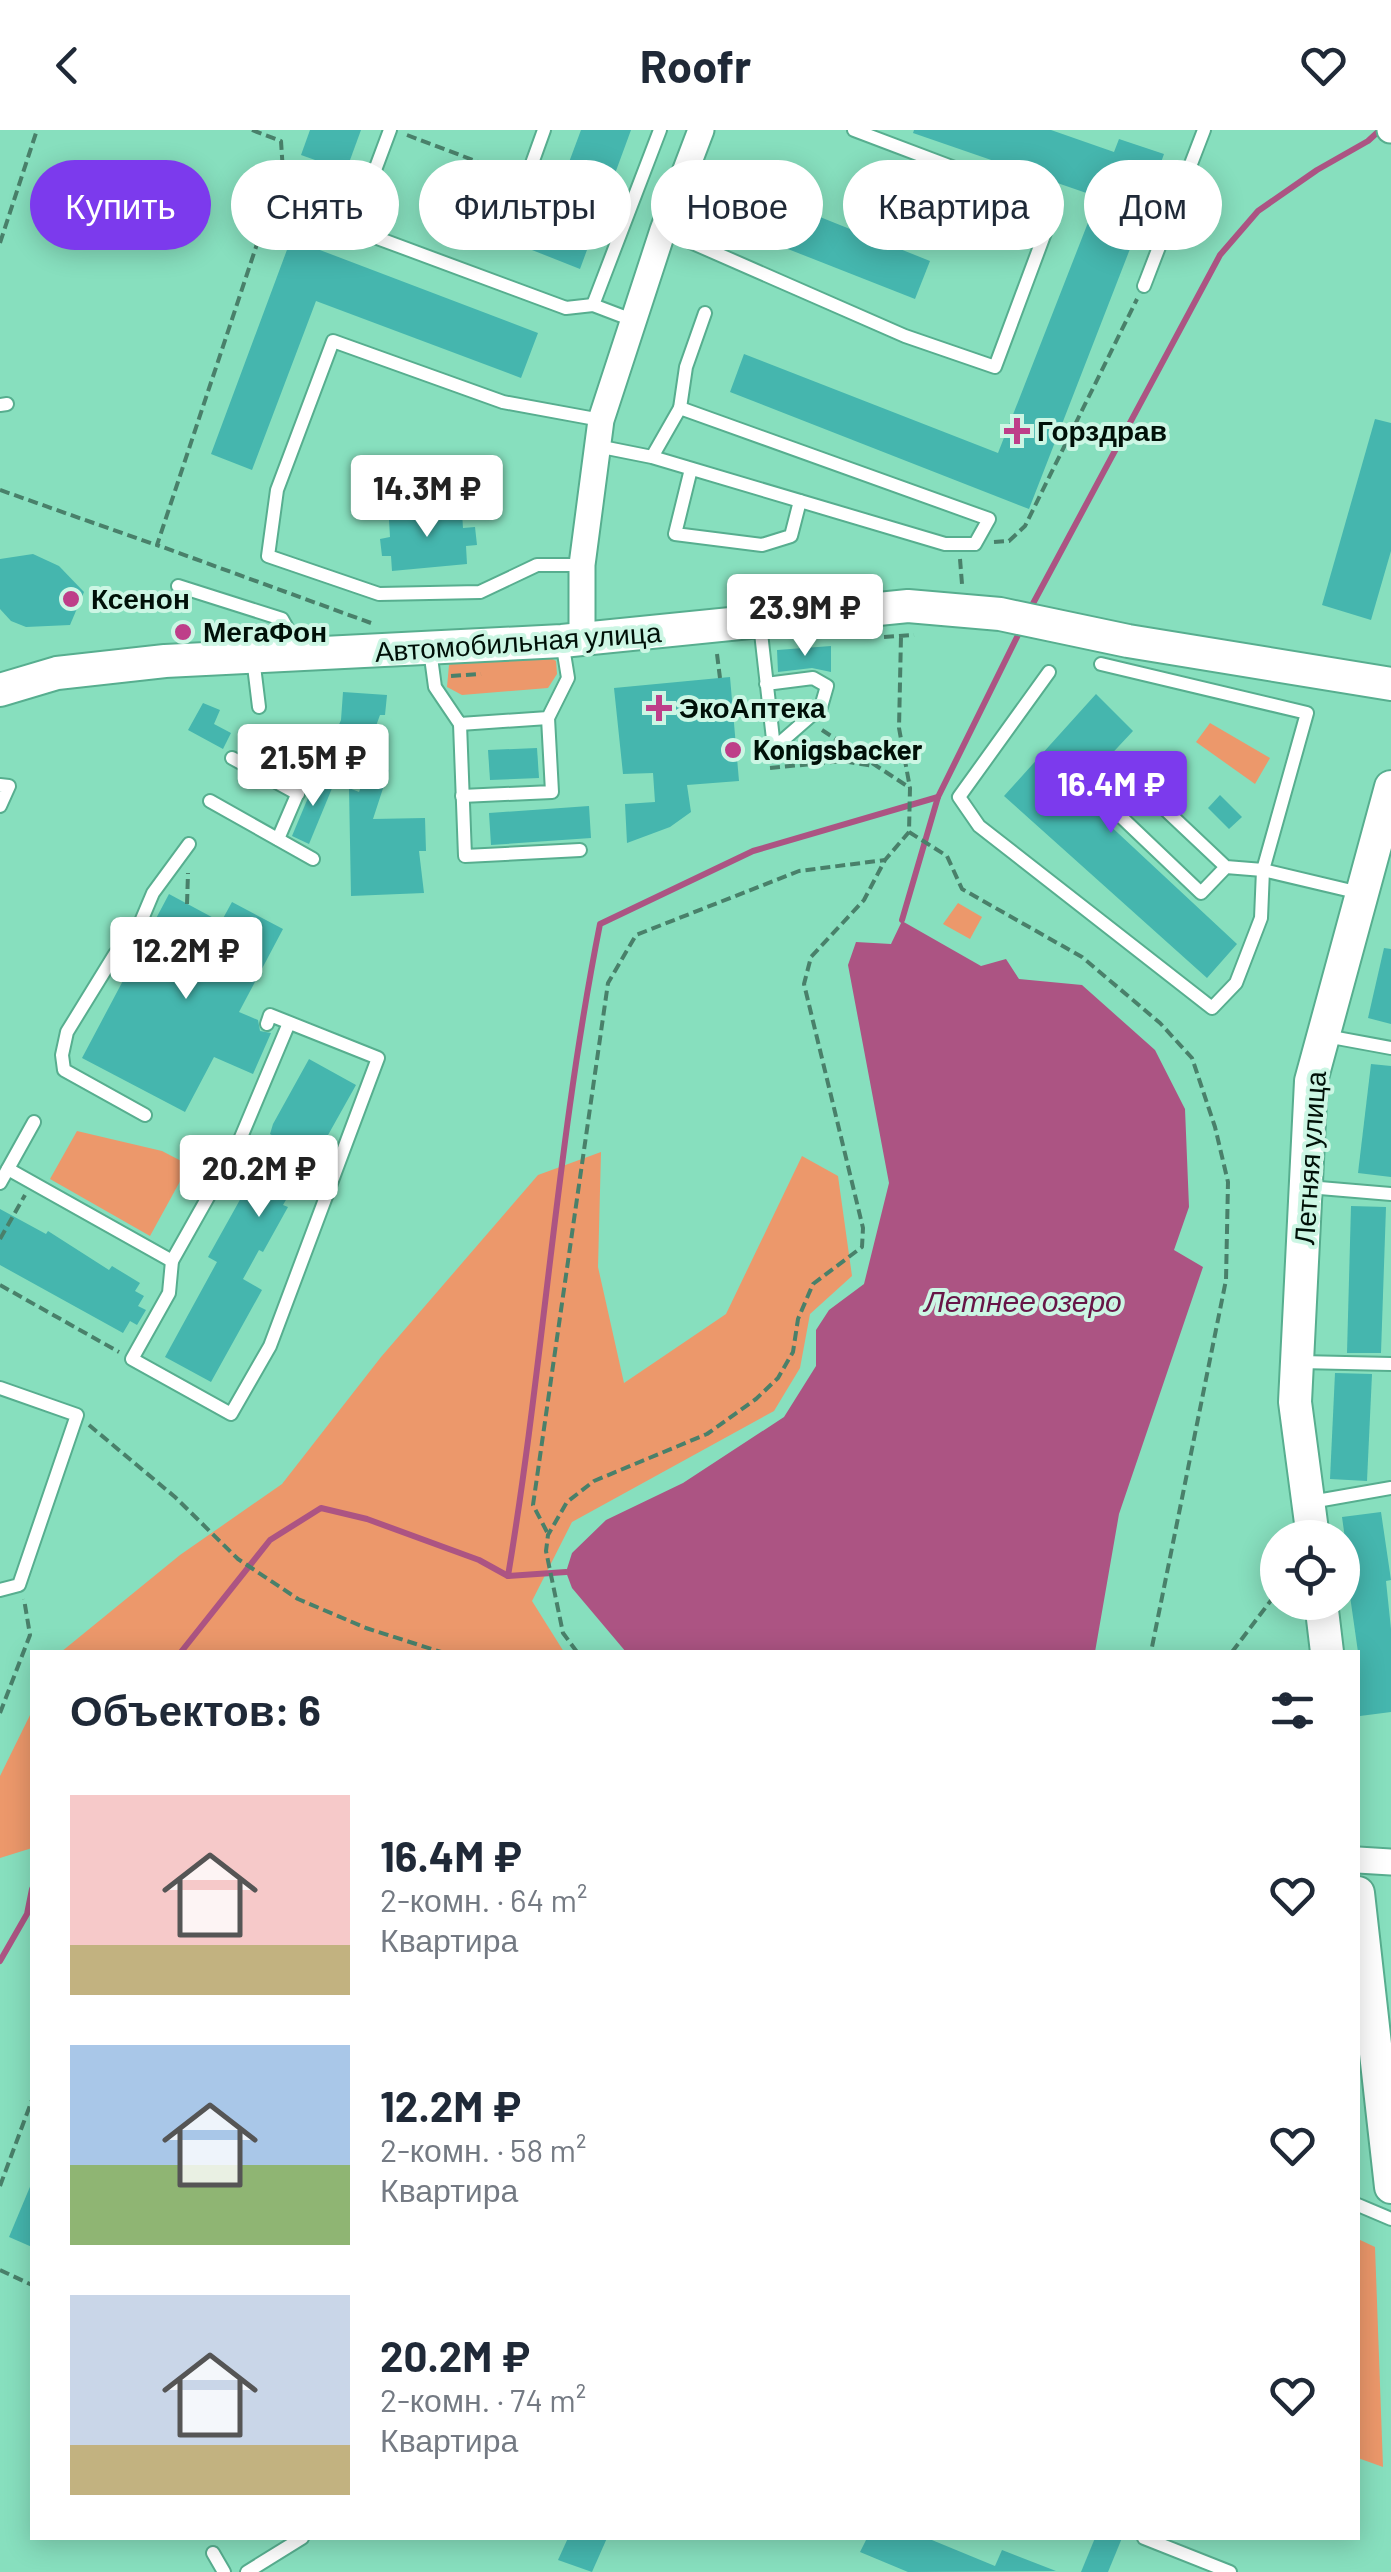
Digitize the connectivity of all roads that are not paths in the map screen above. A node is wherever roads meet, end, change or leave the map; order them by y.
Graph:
1 (391, 130) edge
2 (544, 130) edge
3 (660, 130) edge
4 (701, 130) edge
5 (854, 130) edge
6 (1204, 130) edge
7 (533, 160) edge
8 (690, 160) edge
9 (658, 250) edge
10 (709, 250) edge
11 (1144, 286) road end
12 (593, 305) junction
13 (705, 313) dead end
14 (635, 321) junction
15 (680, 408) junction
16 (599, 433) junction
17 (652, 458) junction
18 (690, 469) junction
19 (800, 501) junction
20 (582, 565) junction
21 (178, 586) dead end
22 (760, 622) junction
23 (572, 640) junction
24 (430, 650) junction
25 (302, 655) junction
26 (252, 656) junction
27 (1100, 664) dead end
28 (1049, 672) dead end
29 (766, 684) junction
30 (1391, 684) edge
31 (0, 690) edge
32 (259, 707) dead end
33 (548, 718) junction
34 (460, 724) junction
35 (318, 746) dead end
36 (232, 758) dead end
37 (0, 785) edge
38 (1391, 787) edge
39 (298, 794) junction
40 (462, 796) junction
41 (210, 801) dead end
42 (0, 806) edge
43 (278, 839) junction
44 (188, 844) dead end
45 (580, 850) dead end
46 (313, 859) dead end
47 (1226, 867) junction
48 (1263, 870) junction
49 (1362, 894) junction
50 (290, 1023) junction
51 (267, 1024) dead end
52 (1323, 1036) junction
53 (1391, 1048) edge
54 (146, 1115) dead end
55 (34, 1122) dead end
56 (8, 1169) junction
57 (0, 1184) edge
58 (1306, 1187) junction
59 (1391, 1194) edge
60 (172, 1260) junction
61 (1298, 1362) junction
62 (1391, 1364) edge
63 (0, 1388) edge
64 (1391, 1488) edge
65 (1308, 1503) junction
66 (1310, 1520) edge
67 (0, 1590) edge
68 (1323, 1620) edge
69 (1327, 1650) edge
70 (1360, 1860) edge
71 (1391, 1862) edge
72 (1360, 1913) edge
73 (1376, 2071) edge
74 (1390, 2168) edge
75 (1360, 2206) edge
76 (1391, 2219) edge
77 (299, 2540) edge
78 (1149, 2540) edge
79 (213, 2553) dead end
80 (224, 2572) edge
81 (246, 2572) edge
82 (1230, 2572) edge

1 - 12 lane
2 - 7 lane
3 - 12 lane
4 - 8 street
5 - 10 lane
6 - 11 lane
9 - 14 street
12 - 14 lane
13 - 15 lane
14 - 16 street
15 - 17 lane
15 - 19 lane
16 - 17 lane
16 - 20 street
16 - 20 lane
17 - 18 lane
18 - 19 lane
18 - 19 lane
20 - 23 street
21 - 25 lane
22 - 23 street, Автомобильная улица
22 - 29 lane
22 - 30 street, Автомобильная улица
23 - 24 street, Автомобильная улица
23 - 33 lane
24 - 25 street, Автомобильная улица
24 - 34 lane
25 - 26 street, Автомобильная улица
26 - 31 street, Автомобильная улица
26 - 32 lane
27 - 48 lane
28 - 48 lane
29 - 29 lane
33 - 34 lane
33 - 40 lane
34 - 40 lane
35 - 39 lane
36 - 39 lane
37 - 42 lane
38 - 49 street, Летняя улица
39 - 43 lane
40 - 45 lane
41 - 43 lane
43 - 46 lane
44 - 54 lane
47 - 47 lane
47 - 48 lane
48 - 49 lane
49 - 52 street, Летняя улица
50 - 51 lane
50 - 60 lane
50 - 60 lane
52 - 53 lane
52 - 58 street, Летняя улица
55 - 56 lane
56 - 57 lane
56 - 60 lane
58 - 59 lane
58 - 61 street, Летняя улица
61 - 62 lane
61 - 65 street, Летняя улица
63 - 67 lane
64 - 65 lane
65 - 66 street, Летняя улица
68 - 69 street
70 - 71 street
72 - 73 street
73 - 74 street
75 - 76 lane
77 - 81 lane
78 - 82 lane
79 - 80 lane

